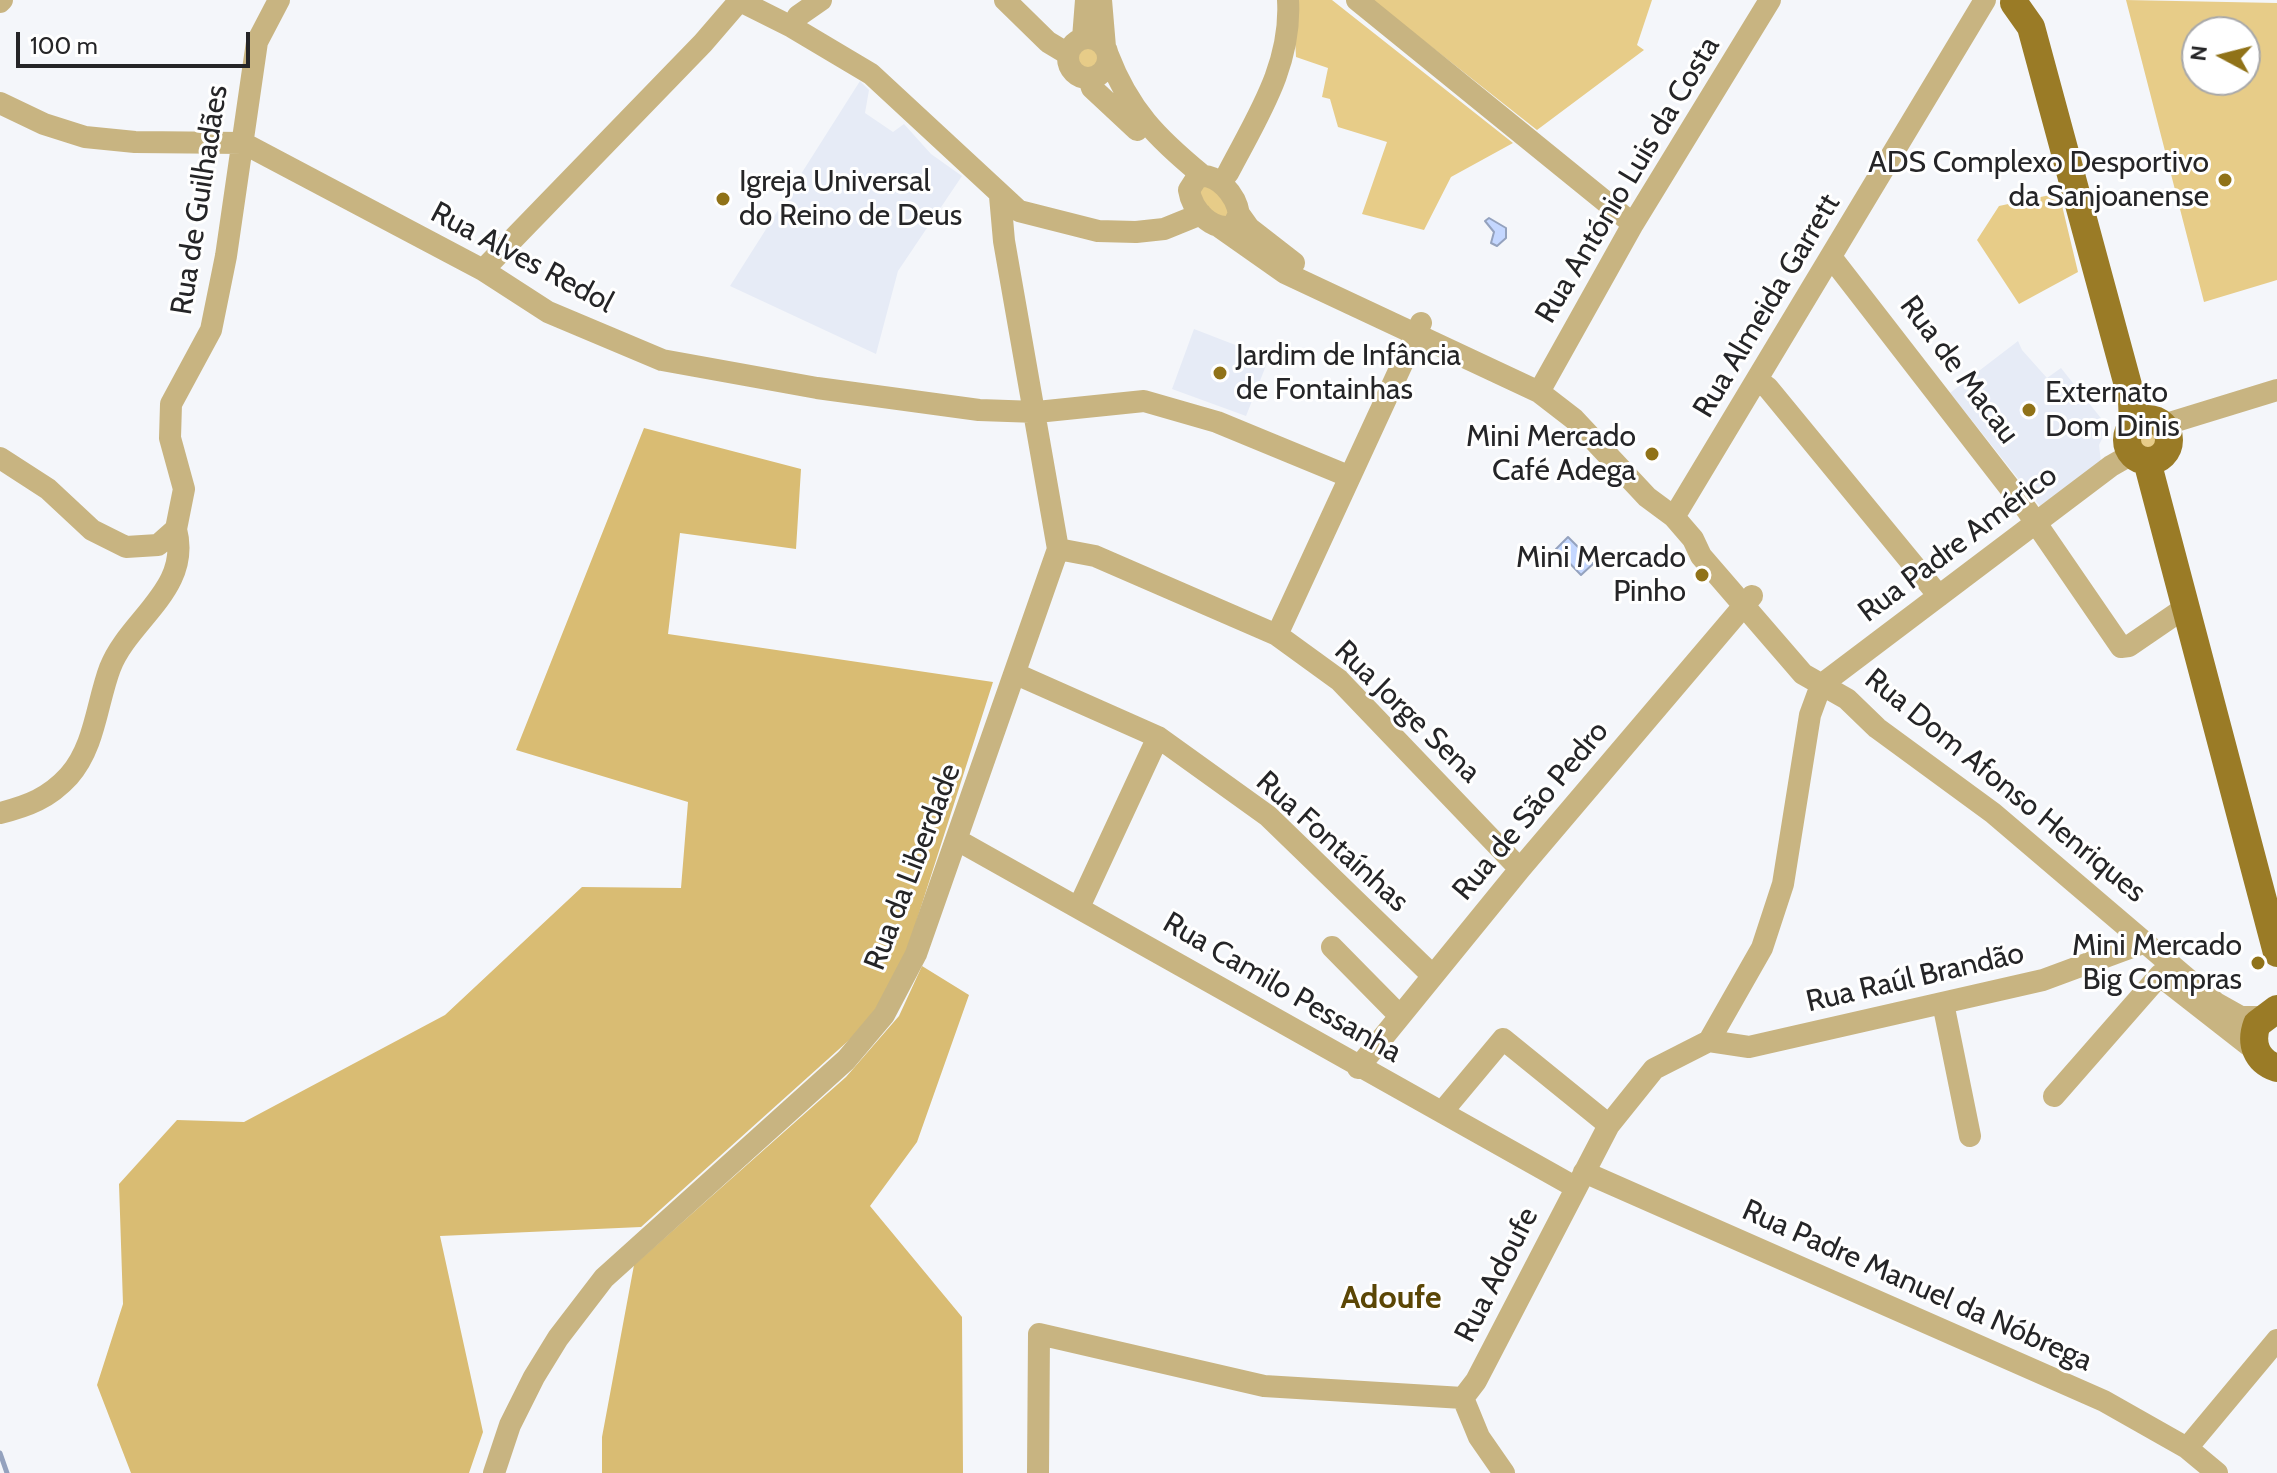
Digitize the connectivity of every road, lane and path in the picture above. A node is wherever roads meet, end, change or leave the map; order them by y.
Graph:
1 (279, 0) edge
2 (739, 0) edge
3 (821, 0) edge
4 (1005, 0) edge
5 (1086, 0) edge
6 (1101, 0) edge
7 (1288, 0) edge
8 (1357, 0) edge
9 (1770, 0) edge
10 (2008, 1) edge
11 (792, 27) junction
12 (1075, 46) junction
13 (1107, 51) junction
14 (1089, 79) junction
15 (0, 103) edge
16 (243, 143) junction
17 (1228, 173) dead end
18 (1197, 178) junction
19 (1000, 196) junction
20 (1019, 211) junction
21 (1201, 214) junction
22 (1230, 221) junction
23 (1633, 224) junction
24 (1004, 241) junction
25 (1831, 257) junction
26 (483, 270) junction
27 (1419, 328) junction
28 (1757, 380) junction
29 (1542, 386) junction
30 (2277, 390) edge
31 (2277, 404) edge
32 (1037, 412) junction
33 (2151, 440) junction
34 (0, 458) edge
35 (1348, 476) junction
36 (1669, 513) junction
37 (2036, 522) junction
38 (176, 529) junction
39 (1058, 549) junction
40 (1939, 596) junction
41 (1748, 600) junction
42 (2186, 607) junction
43 (1277, 635) junction
44 (1016, 674) junction
45 (1821, 685) junction
46 (1158, 737) junction
47 (0, 813) edge
48 (959, 841) junction
49 (1520, 869) junction
50 (2277, 894) edge
51 (1079, 907) junction
52 (2137, 945) junction
53 (1332, 947) dead end
54 (2277, 953) edge
55 (1432, 975) junction
56 (2160, 975) junction
57 (1943, 1003) junction
58 (2272, 1010) edge
59 (1399, 1015) junction
60 (1709, 1041) junction
61 (2270, 1064) edge
62 (1358, 1068) junction
63 (2054, 1096) dead end
64 (1442, 1112) junction
65 (1609, 1125) junction
66 (1970, 1136) dead end
67 (1579, 1180) junction
68 (2277, 1340) edge
69 (1463, 1398) junction
70 (2187, 1448) junction
71 (494, 1473) edge
72 (1038, 1473) edge
73 (1504, 1473) edge
74 (2217, 1473) edge

1 - 16 street, Rua de Guilhadães
2 - 11 street
2 - 26 street
3 - 11 street
4 - 12 street
5 - 12 street
6 - 13 street, Rua Dom Afonso Henriques
7 - 17 street
8 - 23 street
9 - 23 street, Rua António Luis da Costa
10 - 25 street, Rua Almeida Garrett
10 - 33 main road
11 - 19 street
12 - 13 street
12 - 14 street, Rua Dom Afonso Henriques
13 - 14 street
13 - 18 street, Rua Dom Afonso Henriques
14 - 18 street, Rua Dom Afonso Henriques
15 - 16 street, Rua Alves Redol
16 - 26 street, Rua Alves Redol
16 - 38 street, Rua de Guilhadães
18 - 21 street, Rua Dom Afonso Henriques
18 - 22 street, Rua Dom Afonso Henriques
19 - 20 street
19 - 24 street, Rua da Liberdade
20 - 21 street
20 - 24 street
21 - 22 street, Rua Dom Afonso Henriques
22 - 27 street, Rua Dom Afonso Henriques
23 - 29 street, Rua António Luis da Costa
24 - 32 street, Rua da Liberdade
25 - 28 street, Rua Almeida Garrett
25 - 37 street, Rua de Macau
26 - 32 street, Rua Alves Redol
27 - 29 street, Rua Dom Afonso Henriques
27 - 35 street
28 - 36 street, Rua Almeida Garrett
28 - 40 street
29 - 36 street, Rua Dom Afonso Henriques
30 - 33 street, Rua Padre Américo
31 - 33 street, Rua Padre Américo
32 - 35 street, Rua Alves Redol
32 - 39 street, Rua da Liberdade
33 - 37 street, Rua Padre Américo
33 - 42 main road
33 - 50 main road
34 - 38 street
35 - 43 street
36 - 41 street, Rua Dom Afonso Henriques
37 - 40 street, Rua Padre Américo
37 - 42 street, Rua de Macau
38 - 47 street, Rua de Guilhadães
39 - 43 street, Rua Jorge Sena
39 - 44 street, Rua da Liberdade
40 - 45 street, Rua Padre Américo
41 - 45 street, Rua Dom Afonso Henriques
41 - 49 street, Rua de São Pedro
42 - 54 main road
43 - 49 street, Rua Jorge Sena
44 - 46 street, Rua Fontaínhas
44 - 48 street, Rua da Liberdade
45 - 52 street, Rua Dom Afonso Henriques
45 - 60 street
46 - 51 street
46 - 55 street, Rua Fontaínhas
48 - 51 street, Rua Camilo Pessanha
48 - 71 street, Rua da Liberdade
49 - 55 street, Rua de São Pedro
51 - 62 street, Rua Camilo Pessanha
52 - 56 street, Rua Dom Afonso Henriques
52 - 57 street, Rua Raúl Brandão
52 - 58 street, Rua Dom Afonso Henriques
53 - 59 street
55 - 59 street, Rua de São Pedro
56 - 61 street, Rua Dom Afonso Henriques
56 - 63 street
57 - 60 street, Rua Raúl Brandão
57 - 66 street
58 - 61 main road, Rua Dom Afonso Henriques
59 - 62 street, Rua de São Pedro
60 - 65 street, Rua Adoufe
62 - 64 street, Rua Camilo Pessanha
64 - 65 street
64 - 67 street, Rua Camilo Pessanha
65 - 67 street, Rua Adoufe
67 - 69 street, Rua Adoufe
67 - 70 street, Rua Padre Manuel da Nóbrega
68 - 70 street
69 - 72 street
69 - 73 street
70 - 74 street, Rua Padre Manuel da Nóbrega

